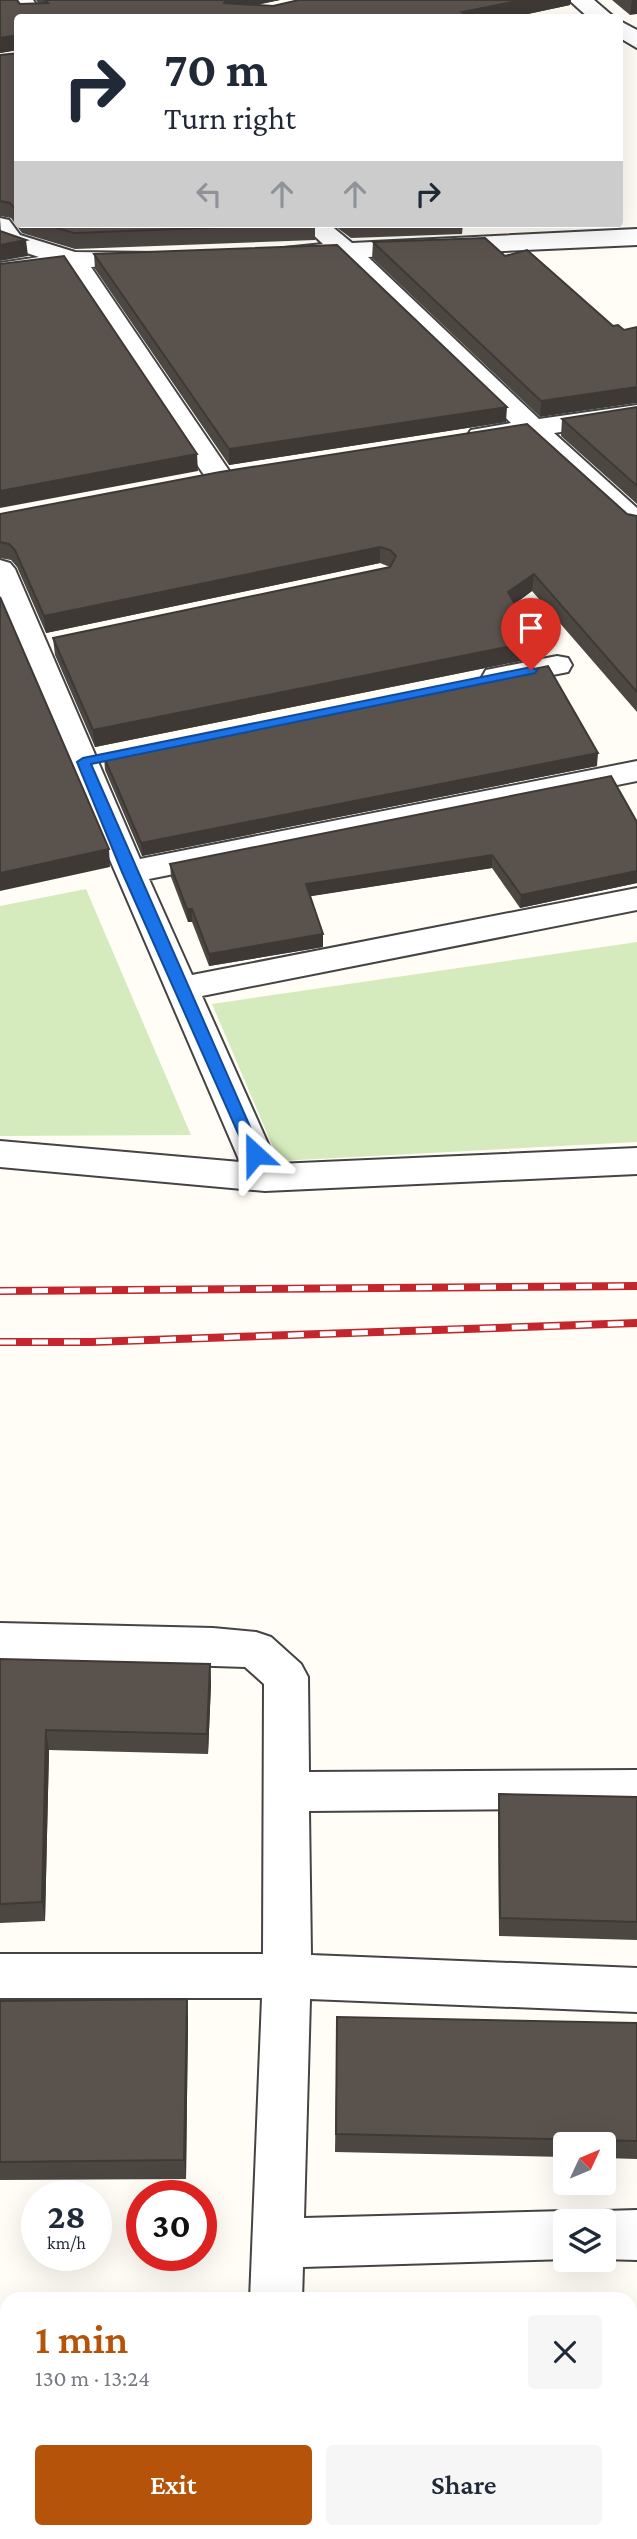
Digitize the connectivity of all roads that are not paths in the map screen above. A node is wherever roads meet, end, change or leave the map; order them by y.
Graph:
1 (22, 0) edge
2 (580, 0) edge
3 (33, 14) edge
4 (599, 14) edge
5 (623, 29) edge
6 (637, 41) edge
7 (0, 225) edge
8 (319, 228) edge
9 (637, 237) edge
10 (347, 251) junction
11 (265, 254) edge
12 (169, 257) edge
13 (74, 260) junction
14 (0, 271) edge
15 (637, 413) edge
16 (532, 428) junction
17 (450, 441) edge
18 (221, 478) edge
19 (637, 523) edge
20 (0, 569) edge
21 (557, 665) dead end
22 (462, 684) edge
23 (637, 771) edge
24 (129, 872) junction
25 (637, 899) edge
26 (181, 989) junction
27 (0, 1154) edge
28 (637, 1161) edge
29 (265, 1178) junction
30 (0, 1641) edge
31 (637, 1789) edge
32 (289, 1792) junction
33 (0, 1976) edge
34 (287, 1976) junction
35 (637, 1990) edge
36 (637, 2235) edge
37 (553, 2236) edge
38 (616, 2236) edge
39 (278, 2243) junction
40 (276, 2292) edge

1 - 3 street
2 - 4 street
5 - 6 street
7 - 13 street
8 - 10 street
9 - 10 street
10 - 11 street
10 - 16 street
12 - 13 street
13 - 14 street
13 - 18 street
15 - 16 street
16 - 17 street
16 - 19 street
20 - 24 street
21 - 22 street
23 - 24 street
24 - 26 street
25 - 26 street
26 - 29 street
27 - 29 street
28 - 29 street
30 - 32 street
31 - 32 street
32 - 34 street
33 - 34 street
34 - 35 street
34 - 39 street
36 - 38 street
37 - 39 street
39 - 40 street

